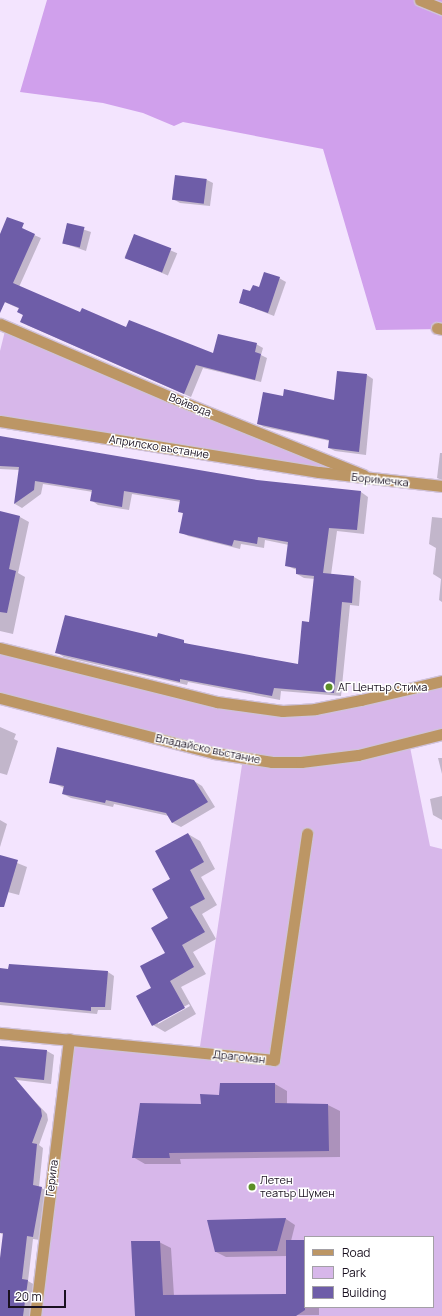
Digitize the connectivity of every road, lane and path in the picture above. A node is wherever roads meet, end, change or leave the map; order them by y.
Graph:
1 (420, 0) edge
2 (442, 9) edge
3 (0, 324) edge
4 (0, 421) edge
5 (319, 472) joint
6 (382, 482) junction
7 (442, 486) edge
8 (0, 648) edge
9 (442, 681) edge
10 (0, 698) edge
11 (442, 734) edge
12 (307, 833) dead end
13 (0, 1033) edge
14 (69, 1039) junction
15 (35, 1316) edge

1 - 2 street
3 - 6 street, Войвода
4 - 5 street, Априлско въстание
5 - 6 street, Боримечка
6 - 7 street, Боримечка
8 - 9 street
10 - 11 street, Владайско въстание
12 - 14 street, Драгоман
13 - 14 street, Драгоман
14 - 15 street, Герила

